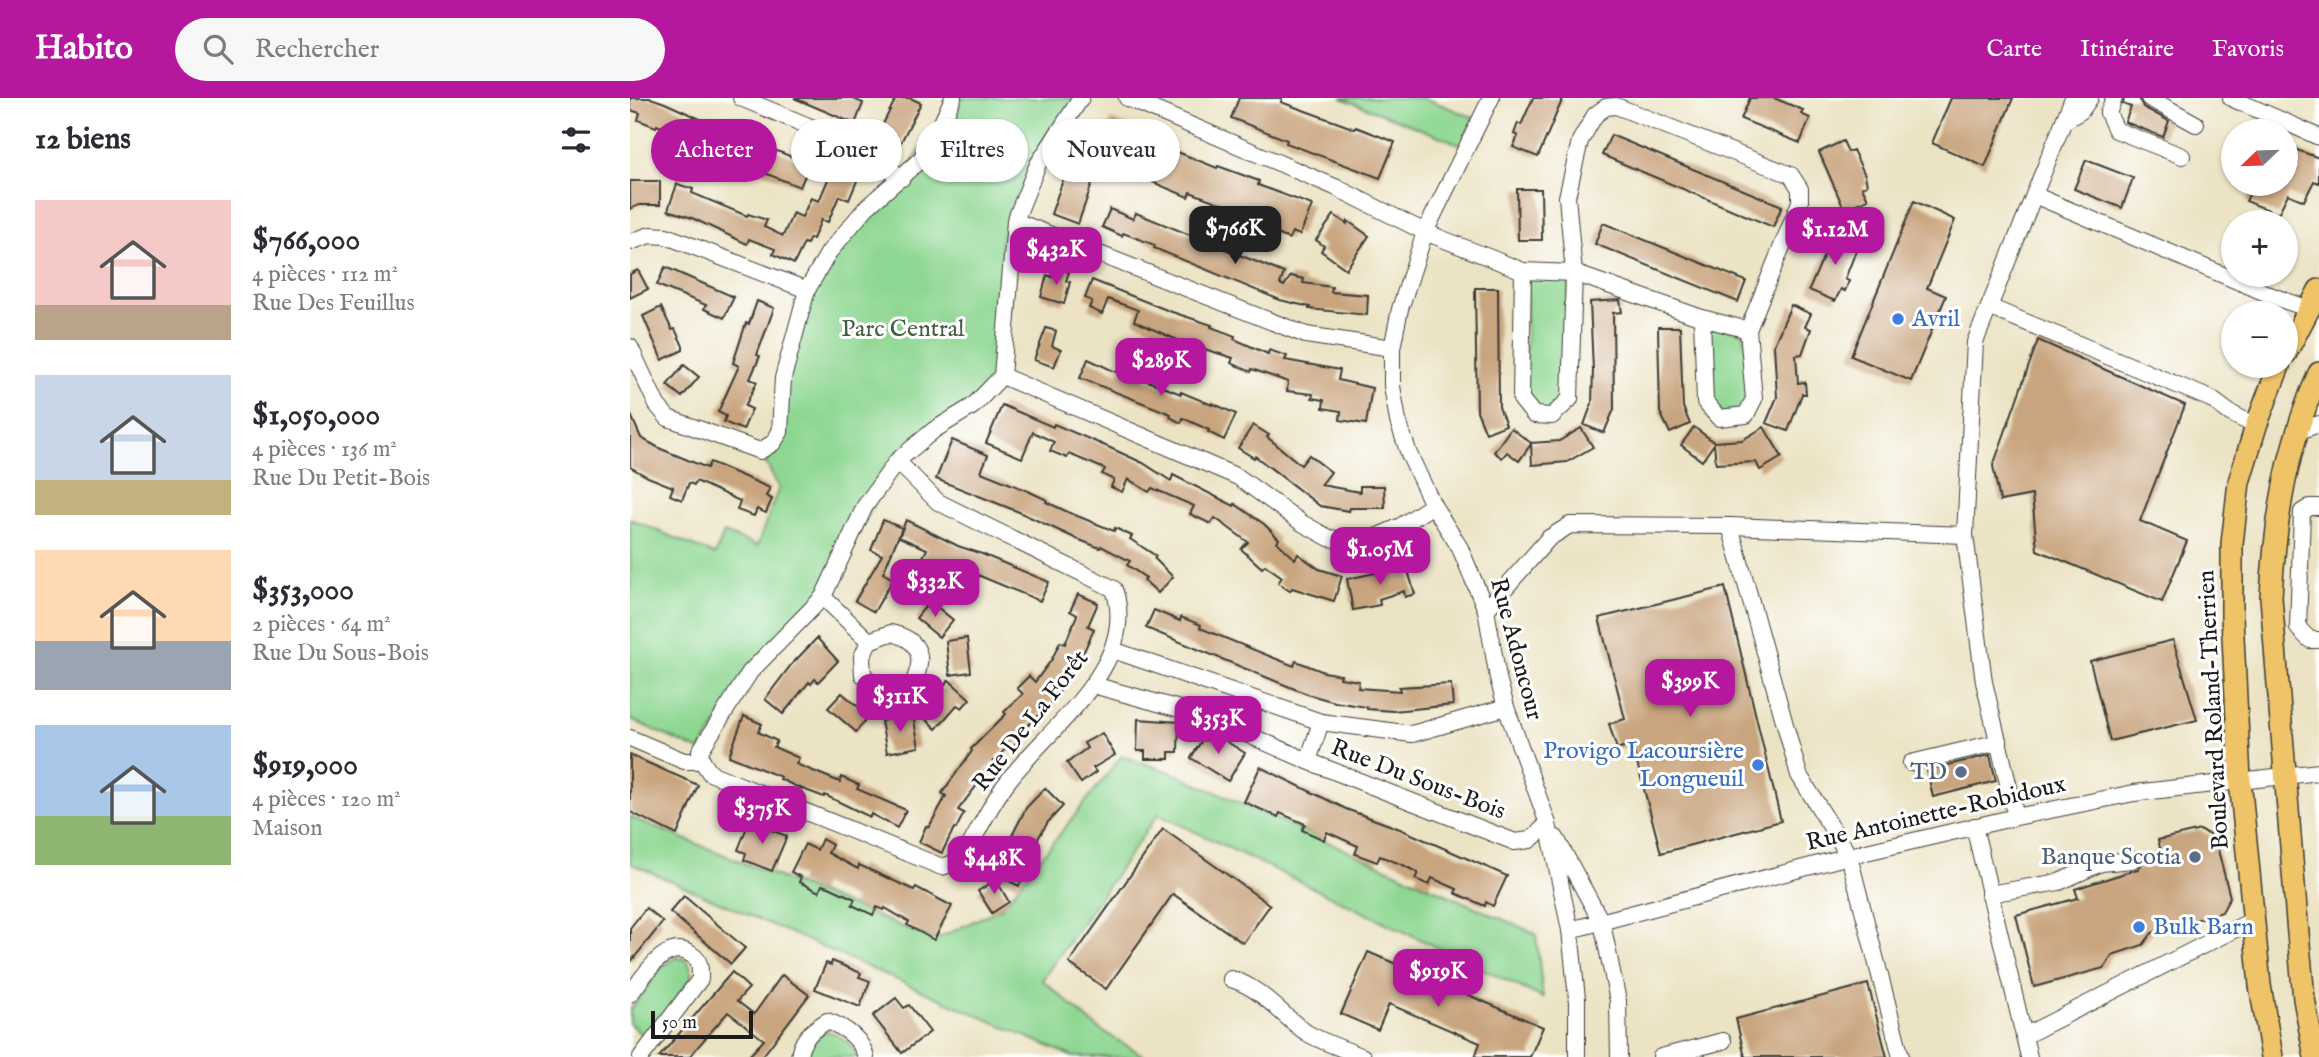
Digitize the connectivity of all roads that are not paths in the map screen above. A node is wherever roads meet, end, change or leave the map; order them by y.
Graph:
1 (741, 98) edge
2 (953, 98) edge
3 (1081, 98) edge
4 (1127, 98) edge
5 (1491, 98) edge
6 (2073, 98) edge
7 (2090, 98) edge
8 (2114, 98) edge
9 (2149, 98) edge
10 (2231, 98) edge
11 (792, 119) edge
12 (2064, 121) junction
13 (2196, 124) dead end
14 (2319, 137) edge
15 (2182, 156) dead end
16 (902, 178) edge
17 (897, 182) edge
18 (2034, 195) junction
19 (1015, 221) junction
20 (1425, 232) junction
21 (630, 242) edge
22 (1523, 271) junction
23 (1574, 273) junction
24 (807, 290) junction
25 (2314, 300) edge
26 (1989, 307) junction
27 (1702, 317) junction
28 (1748, 330) junction
29 (2298, 330) edge
30 (630, 347) edge
31 (1392, 348) junction
32 (2319, 373) edge
33 (1002, 376) junction
34 (2274, 378) edge
35 (2319, 424) edge
36 (2256, 426) junction
37 (2296, 432) junction
38 (897, 461) junction
39 (1433, 505) junction
40 (2315, 507) edge
41 (1730, 526) junction
42 (1965, 535) junction
43 (823, 597) junction
44 (1486, 610) junction
45 (2319, 640) edge
46 (869, 641) dead end
47 (1113, 650) junction
48 (1093, 685) junction
49 (1506, 707) junction
50 (1321, 722) junction
51 (630, 738) edge
52 (1999, 742) junction
53 (1308, 761) junction
54 (1911, 764) dead end
55 (706, 767) junction
56 (2319, 772) edge
57 (2284, 774) junction
58 (2240, 780) junction
59 (2016, 817) junction
60 (1548, 824) junction
61 (1974, 826) junction
62 (1849, 856) junction
63 (2132, 860) dead end
64 (1989, 894) junction
65 (2255, 919) junction
66 (1602, 923) junction
67 (1570, 930) junction
68 (1231, 979) dead end
69 (630, 994) edge
70 (2024, 1036) junction
71 (1723, 1041) dead end
72 (641, 1057) edge
73 (799, 1057) edge
74 (866, 1057) edge
75 (1363, 1057) edge
76 (1577, 1057) edge
77 (1619, 1057) edge
78 (1661, 1057) edge
79 (1901, 1057) edge
80 (2029, 1057) edge
81 (2272, 1057) edge
82 (2315, 1057) edge

1 - 11 street
2 - 16 street
3 - 19 street
4 - 20 street
5 - 20 street, Rue Adoncour
6 - 12 street
7 - 12 street
8 - 15 street
9 - 13 street
10 - 14 street
12 - 18 street
17 - 24 street
18 - 25 street
18 - 26 street
19 - 31 street
19 - 33 street
20 - 22 street
20 - 31 street, Rue Adoncour
21 - 24 street
22 - 23 street
22 - 23 street
23 - 27 street
23 - 28 street
24 - 30 street
25 - 29 main road
26 - 36 street
26 - 42 street
27 - 28 street
27 - 28 street
31 - 39 street, Rue Adoncour
32 - 37 main road
33 - 38 street
33 - 39 street
34 - 36 main road, Boulevard Roland-Therrien
35 - 37 street
36 - 58 main road, Boulevard Roland-Therrien
37 - 57 main road
38 - 43 street
38 - 47 street, Rue De La Forêt
39 - 44 street, Rue Adoncour
40 - 45 street
41 - 42 street
41 - 44 street
41 - 62 street
42 - 52 street
43 - 46 street
43 - 55 street
44 - 49 street, Rue Adoncour
47 - 48 street, Rue De La Forêt
47 - 50 street, Rue Du Sous-Bois
48 - 53 street, Rue Du Sous-Bois
48 - 55 street, Rue De La Forêt
49 - 50 street, Rue Du Sous-Bois
49 - 60 street, Rue Adoncour
50 - 53 street, Rue Du Sous-Bois
51 - 55 street, Rue De La Forêt
52 - 54 street
52 - 59 street
53 - 60 street, Rue Du Sous-Bois
56 - 57 street, Rue Antoinette-Robidoux
57 - 58 street, Rue Antoinette-Robidoux
57 - 82 main road
58 - 59 street, Rue Antoinette-Robidoux
58 - 65 main road, Boulevard Roland-Therrien
59 - 61 street, Rue Antoinette-Robidoux
60 - 66 street, Rue Adoncour
60 - 67 street, Rue Adoncour
61 - 62 street, Rue Antoinette-Robidoux
61 - 64 street
62 - 66 street, Rue Antoinette-Robidoux
62 - 79 street
63 - 64 street
64 - 70 street
65 - 70 street
65 - 81 main road, Boulevard Roland-Therrien
66 - 67 street, Rue Antoinette-Robidoux
66 - 77 street, Rue Adoncour
67 - 76 street, Rue Adoncour
68 - 75 street
69 - 72 street
70 - 80 street
71 - 78 street
73 - 74 street

